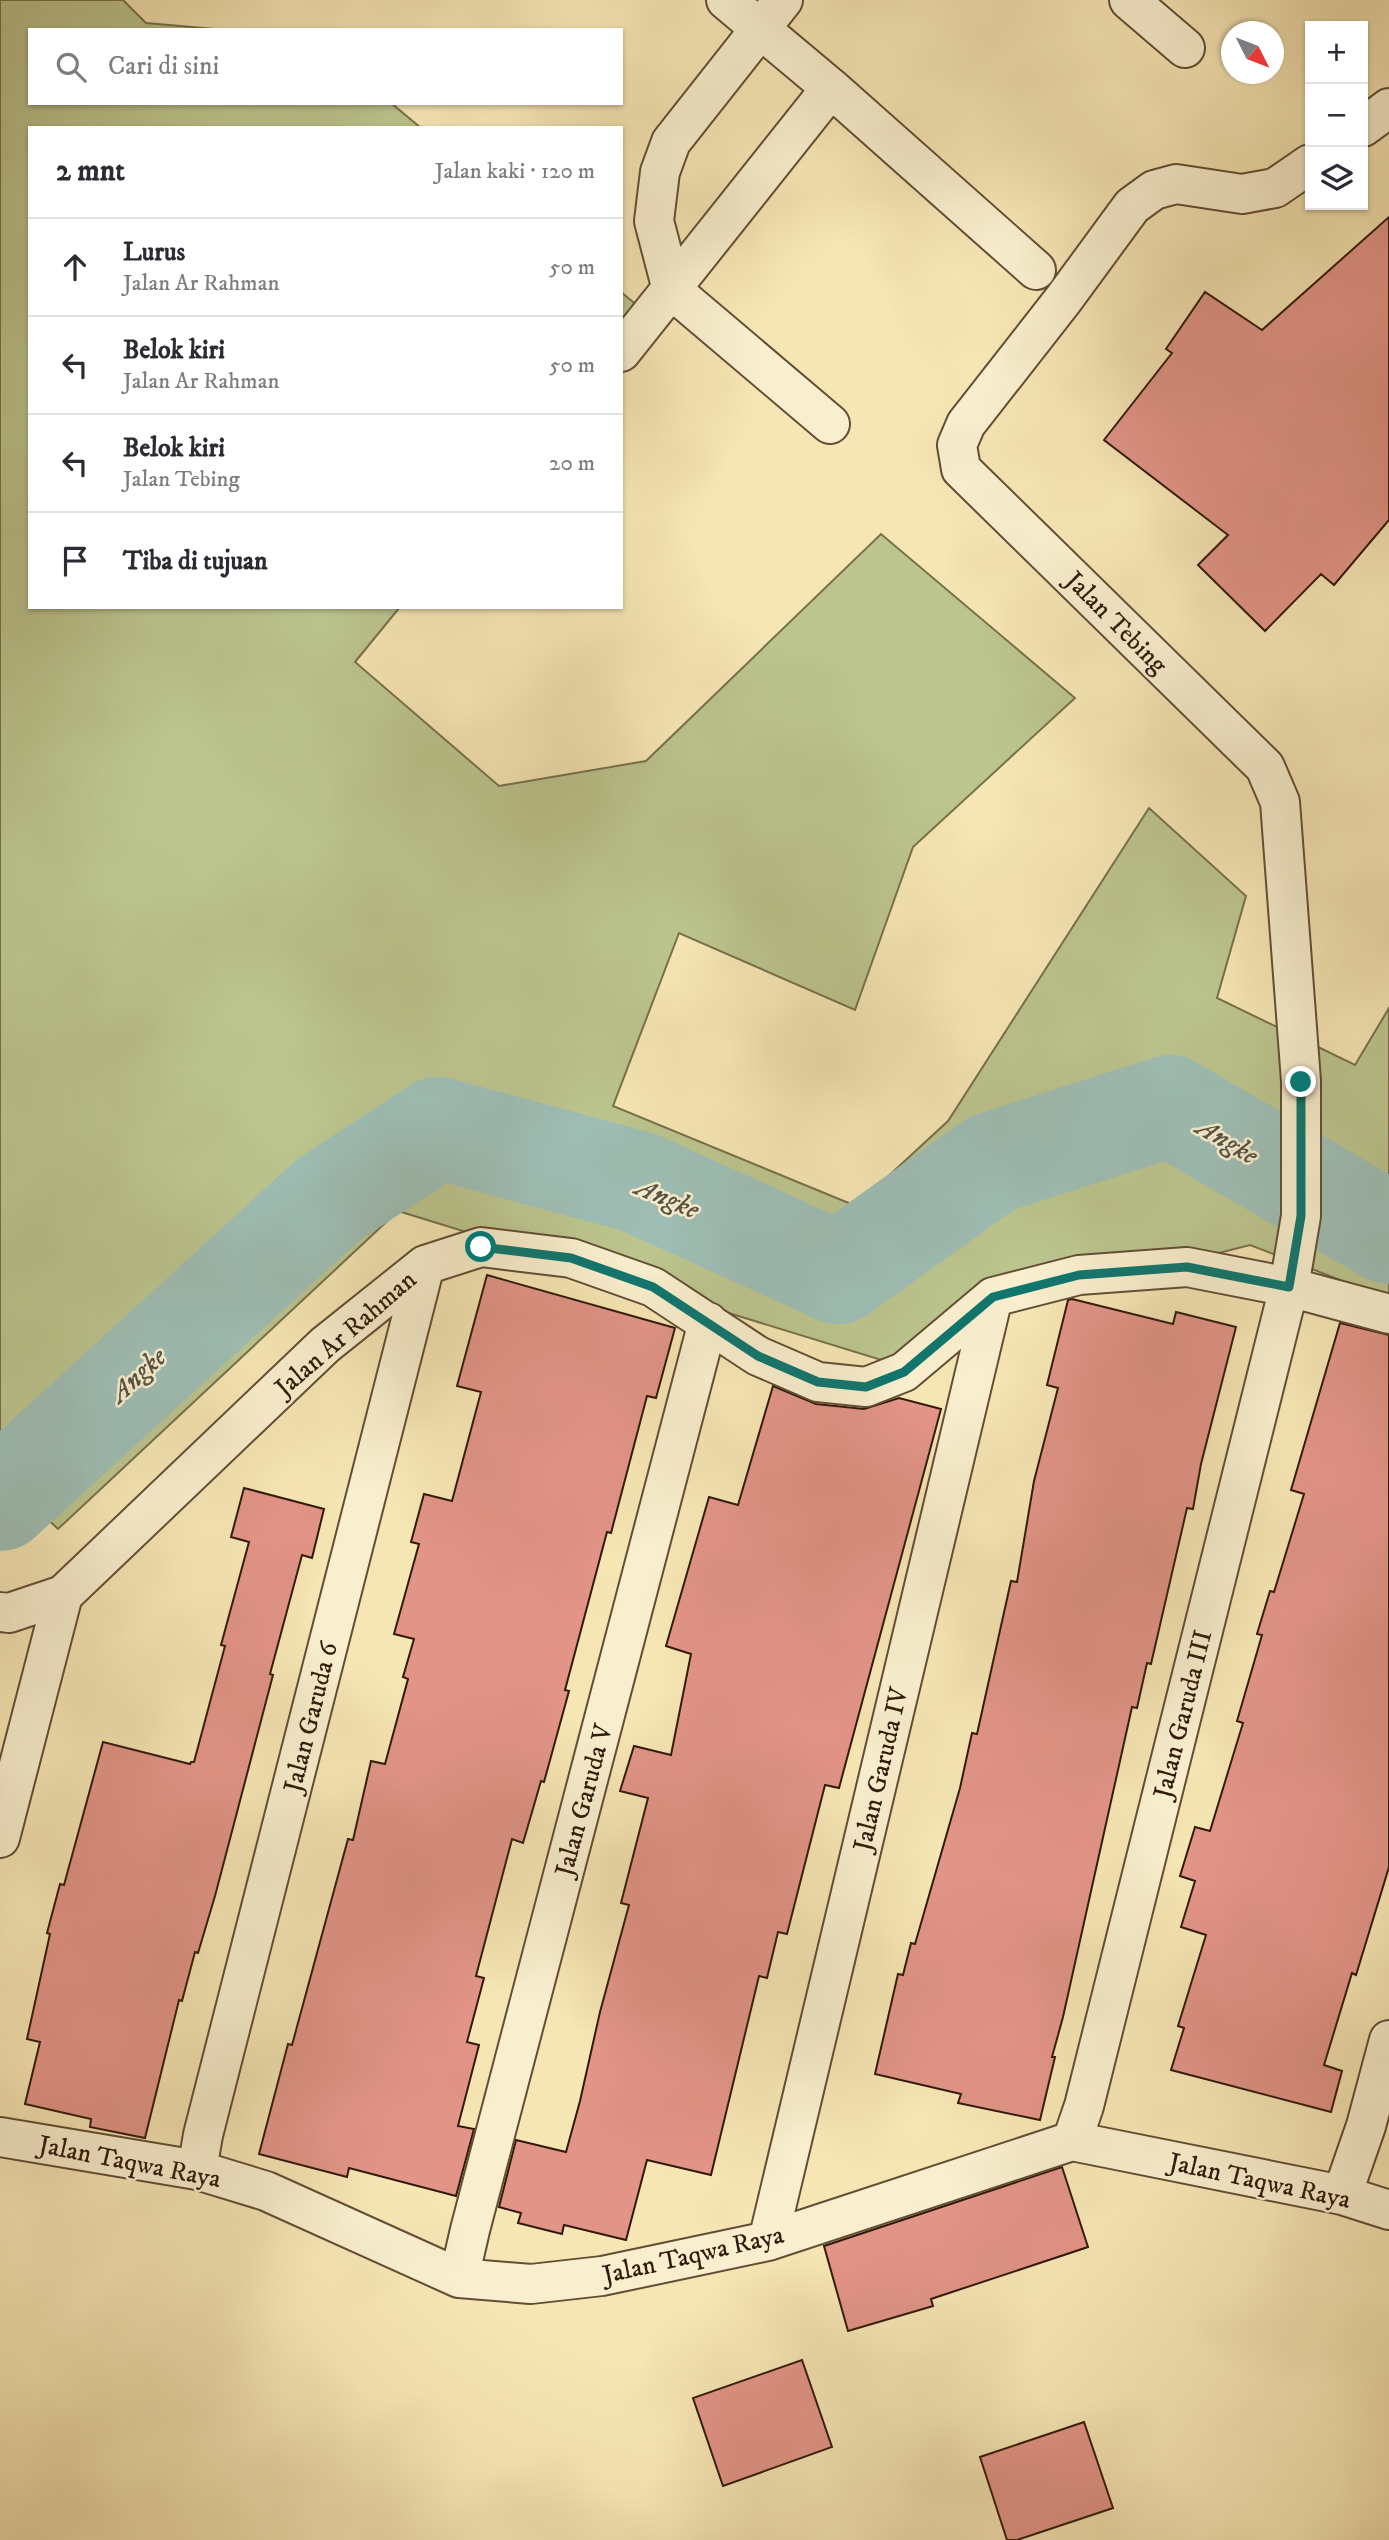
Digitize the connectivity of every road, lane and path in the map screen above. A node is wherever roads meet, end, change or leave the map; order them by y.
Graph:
1 (726, 0) edge
2 (783, 0) edge
3 (1129, 0) edge
4 (759, 29) junction
5 (1185, 48) dead end
6 (831, 88) junction
7 (1389, 108) edge
8 (1368, 123) edge
9 (1305, 167) edge
10 (1036, 270) dead end
11 (672, 289) junction
12 (623, 350) edge
13 (830, 424) dead end
14 (425, 1265) junction
15 (1289, 1287) junction
16 (993, 1297) junction
17 (1389, 1314) edge
18 (708, 1322) junction
19 (63, 1595) junction
20 (0, 1612) edge
21 (0, 1838) edge
22 (1389, 2039) edge
23 (0, 2137) edge
24 (1072, 2141) junction
25 (197, 2170) junction
26 (1342, 2195) junction
27 (1389, 2210) edge
28 (768, 2241) junction
29 (459, 2278) junction

1 - 4 street
2 - 4 street
3 - 5 street
4 - 6 street
4 - 11 street
6 - 10 street
6 - 11 street
7 - 8 street
9 - 15 street, Jalan Tebing
11 - 12 street
11 - 13 street
14 - 18 street, Jalan Ar Rahman
14 - 19 street, Jalan Ar Rahman
14 - 25 street, Jalan Garuda 6
15 - 16 street, Jalan Ar Rahman
15 - 17 street, Jalan Ar Rahman
15 - 24 street, Jalan Garuda III
16 - 18 street, Jalan Ar Rahman
16 - 28 street, Jalan Garuda IV
18 - 29 street, Jalan Garuda V
19 - 20 street, Jalan Ar Rahman
19 - 21 street
22 - 26 street
23 - 25 street, Jalan Taqwa Raya
24 - 26 street, Jalan Taqwa Raya
24 - 28 street, Jalan Taqwa Raya
25 - 29 street, Jalan Taqwa Raya
26 - 27 street, Jalan Taqwa Raya
28 - 29 street, Jalan Taqwa Raya

